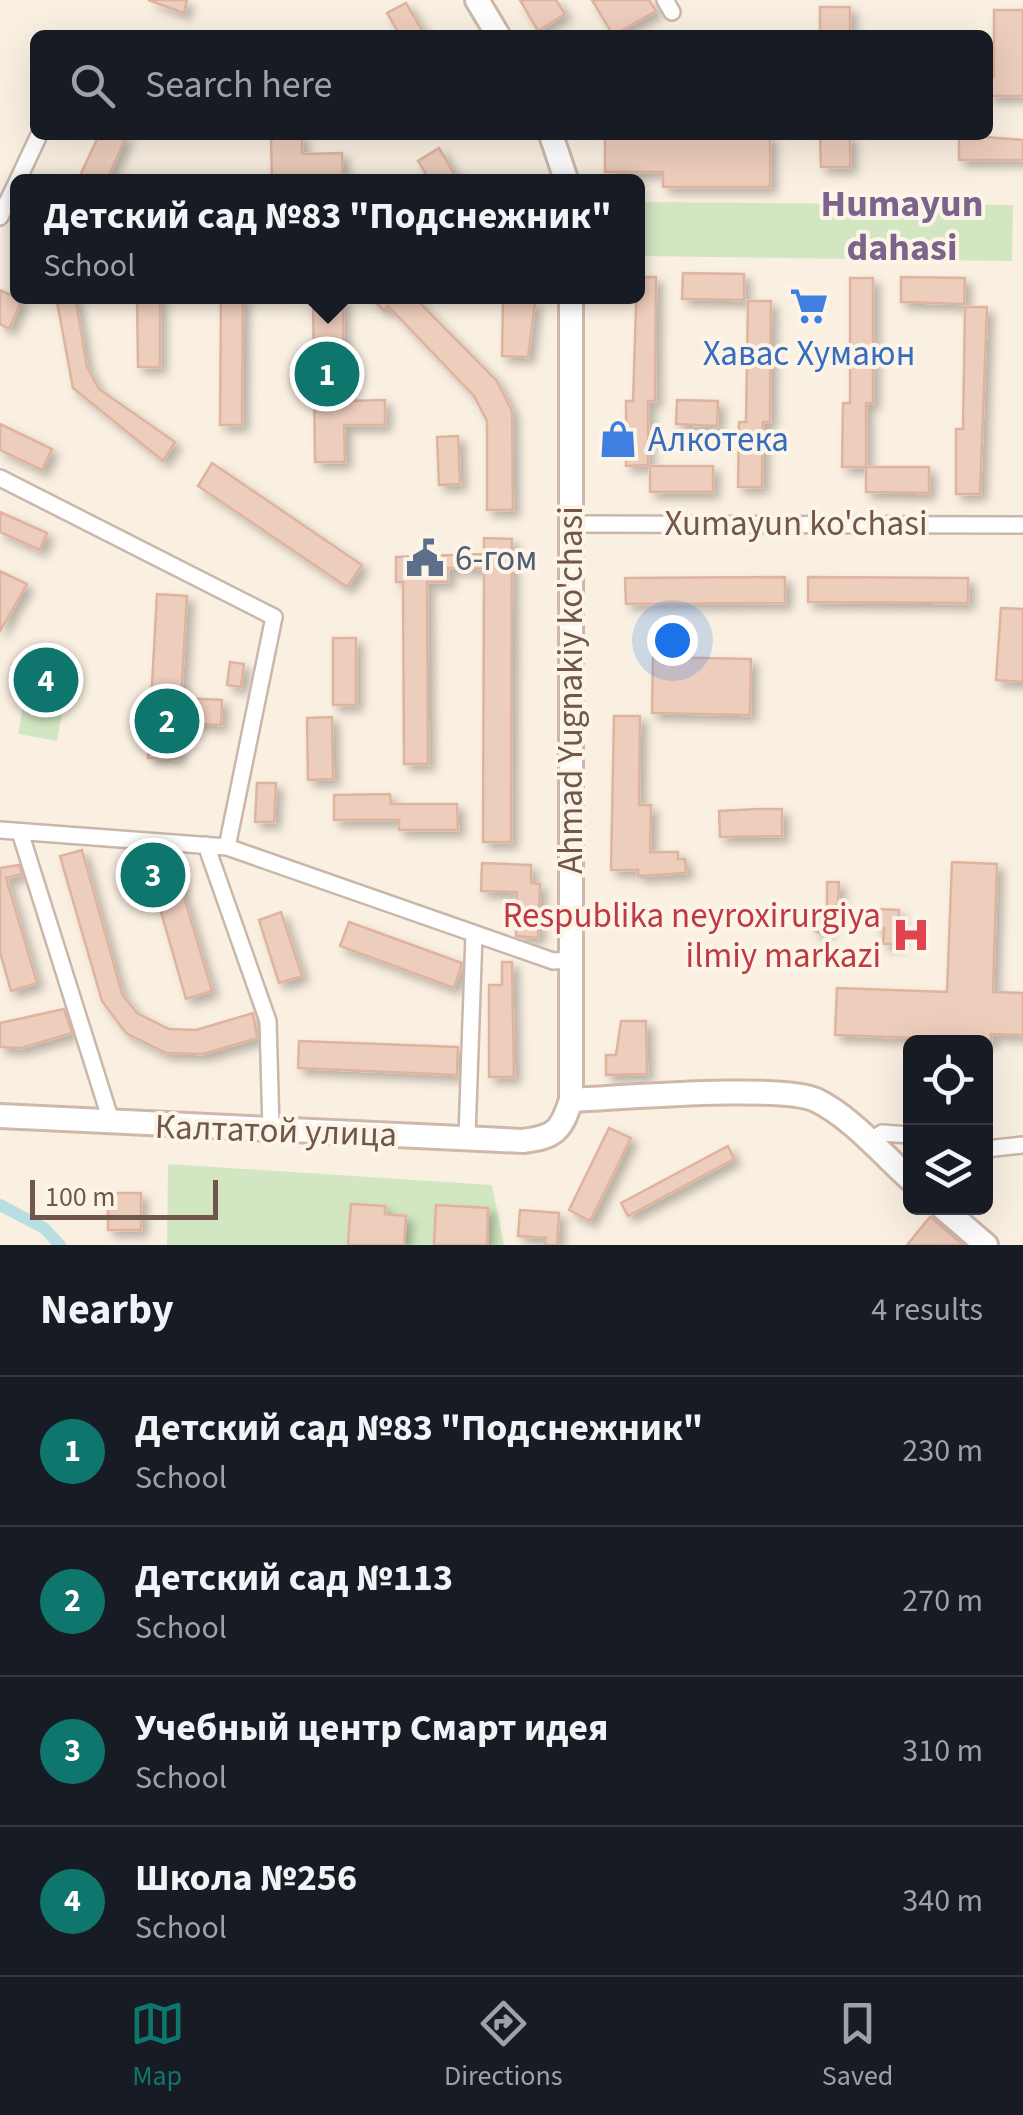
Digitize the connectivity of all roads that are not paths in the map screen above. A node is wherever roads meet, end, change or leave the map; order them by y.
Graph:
1 (477, 0) edge
2 (495, 30) edge
3 (37, 140) edge
4 (553, 140) edge
5 (21, 174) edge
6 (563, 174) edge
7 (571, 304) edge
8 (0, 478) edge
9 (570, 524) junction
10 (1023, 525) edge
11 (0, 830) edge
12 (20, 832) junction
13 (206, 845) junction
14 (227, 847) junction
15 (474, 934) junction
16 (570, 960) junction
17 (571, 1100) junction
18 (0, 1116) edge
19 (112, 1124) junction
20 (271, 1130) junction
21 (903, 1134) edge
22 (467, 1136) junction
23 (551, 1138) joint
24 (868, 1142) junction
25 (1023, 1145) edge
26 (993, 1148) edge
27 (903, 1173) edge
28 (951, 1215) edge
29 (986, 1245) edge

1 - 2 street
3 - 5 street
4 - 6 street
7 - 9 street, Ahmad Yugnakiy ko'chasi
8 - 14 street
9 - 10 street, Xumayun ko'chasi
9 - 16 street, Ahmad Yugnakiy ko'chasi
11 - 12 street
12 - 13 street
12 - 19 street
13 - 14 street
13 - 20 street
14 - 15 street
15 - 16 street
15 - 22 street
16 - 17 street, Ahmad Yugnakiy ko'chasi
17 - 23 street, Ahmad Yugnakiy ko'chasi
17 - 24 street
18 - 19 street, Калтатой улица
19 - 20 street, Калтатой улица
20 - 22 street, Калтатой улица
21 - 24 street
22 - 23 street, Калтатой улица
24 - 27 street
25 - 26 street
28 - 29 street

